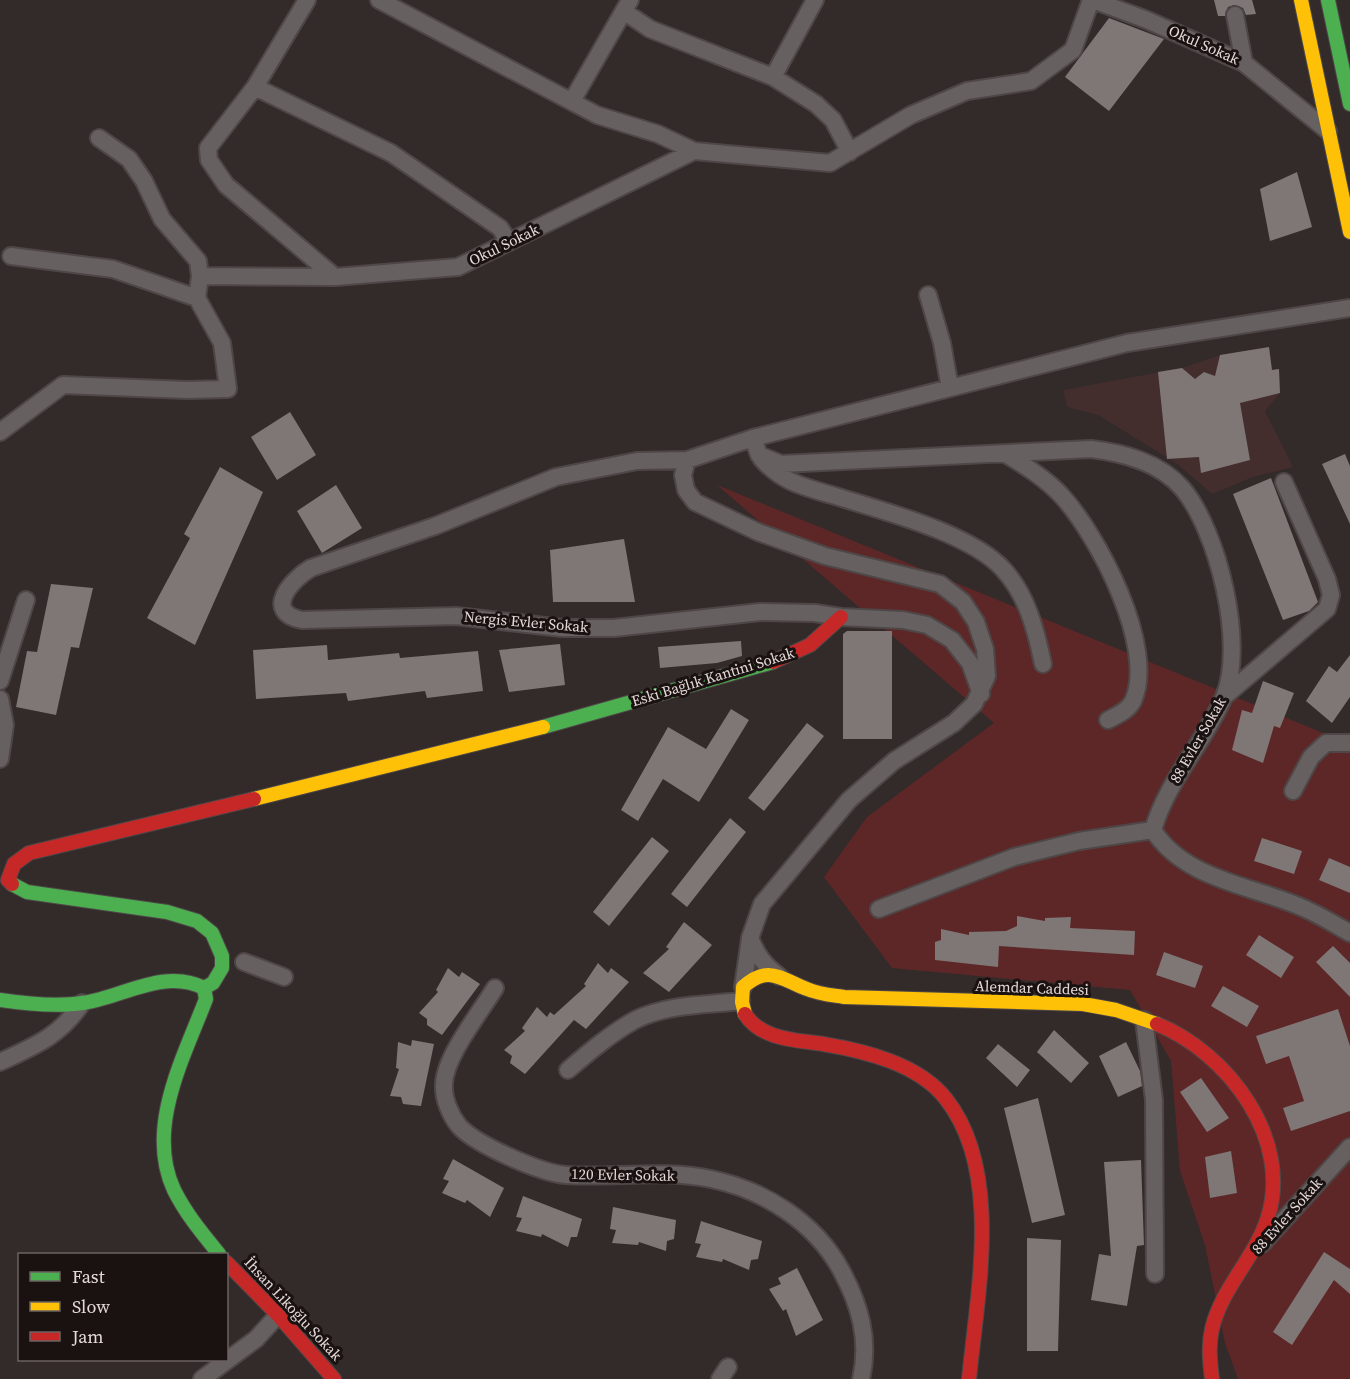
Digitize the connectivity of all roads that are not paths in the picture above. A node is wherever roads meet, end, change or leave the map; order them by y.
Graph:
1 (307, 0) edge
2 (379, 0) edge
3 (814, 0) edge
4 (1092, 0) edge
5 (1301, 0) edge
6 (1328, 0) edge
7 (627, 6) edge
8 (1235, 15) dead end
9 (1244, 63) junction
10 (1344, 76) junction
11 (773, 77) junction
12 (1319, 81) junction
13 (255, 87) junction
14 (572, 101) junction
15 (1350, 104) edge
16 (1330, 133) junction
17 (99, 138) dead end
18 (694, 151) junction
19 (850, 152) junction
20 (1350, 232) edge
21 (509, 242) junction
22 (11, 256) dead end
23 (200, 276) junction
24 (335, 277) junction
25 (927, 295) dead end
26 (197, 298) junction
27 (1350, 308) edge
28 (950, 388) junction
29 (0, 432) edge
30 (753, 438) junction
31 (1006, 454) junction
32 (759, 455) junction
33 (687, 460) junction
34 (1284, 482) dead end
35 (26, 600) dead end
36 (841, 618) junction
37 (1043, 664) dead end
38 (0, 681) edge
39 (981, 694) junction
40 (1225, 696) junction
41 (0, 699) edge
42 (1108, 720) dead end
43 (1350, 743) edge
44 (0, 759) edge
45 (1293, 791) dead end
46 (1153, 830) junction
47 (4, 878) edge
48 (879, 909) dead end
49 (1350, 933) edge
50 (750, 938) junction
51 (244, 962) dead end
52 (284, 977) dead end
53 (781, 977) junction
54 (495, 988) dead end
55 (205, 994) junction
56 (742, 994) junction
57 (0, 1000) edge
58 (82, 1003) junction
59 (1144, 1020) junction
60 (0, 1062) edge
61 (568, 1070) dead end
62 (1350, 1147) edge
63 (218, 1253) edge
64 (1249, 1258) junction
65 (228, 1264) edge
66 (1155, 1274) dead end
67 (278, 1315) junction
68 (228, 1359) edge
69 (226, 1361) edge
70 (202, 1379) edge
71 (334, 1379) edge
72 (861, 1379) edge
73 (969, 1379) edge
74 (1212, 1379) edge

1 - 13 street
2 - 14 street
3 - 11 street
4 - 9 street, Okul Sokak
4 - 19 street, Okul Sokak
5 - 12 main road
6 - 10 main road
7 - 11 street
7 - 14 street
8 - 9 street
9 - 16 street, Okul Sokak
10 - 12 street
10 - 15 main road
11 - 19 street
12 - 16 main road
13 - 21 street
13 - 24 street
14 - 18 street
16 - 20 main road
17 - 23 street
18 - 19 street, Okul Sokak
18 - 21 street, Okul Sokak
21 - 24 street, Okul Sokak
22 - 26 street
23 - 24 street, Okul Sokak
23 - 26 street
25 - 28 street
26 - 29 street
27 - 28 street
28 - 30 street
30 - 32 street
30 - 33 street
31 - 32 street, 88 Evler Sokak
31 - 40 street, 88 Evler Sokak
31 - 42 street
32 - 37 street
33 - 36 street, Nergis Evler Sokak
33 - 39 street
34 - 40 street
35 - 38 street
36 - 39 street
36 - 47 main road, Eski Bağlık Kantini Sokak
39 - 50 street
40 - 46 street, 88 Evler Sokak
41 - 44 street
43 - 45 street
46 - 48 street
46 - 49 street
47 - 55 main road
50 - 53 street
50 - 56 street
51 - 52 street
53 - 56 main road, Alemdar Caddesi
53 - 59 main road, Alemdar Caddesi
54 - 72 street, 120 Evler Sokak
55 - 58 main road
55 - 63 main road
56 - 61 street
56 - 73 main road
57 - 58 main road
58 - 60 street
59 - 64 main road, Alemdar Caddesi
59 - 66 street
62 - 64 street, 88 Evler Sokak
64 - 74 main road, Alemdar Caddesi
65 - 67 main road, İhsan Likoğlu Sokak
67 - 68 street
67 - 71 main road, İhsan Likoğlu Sokak
69 - 70 street

